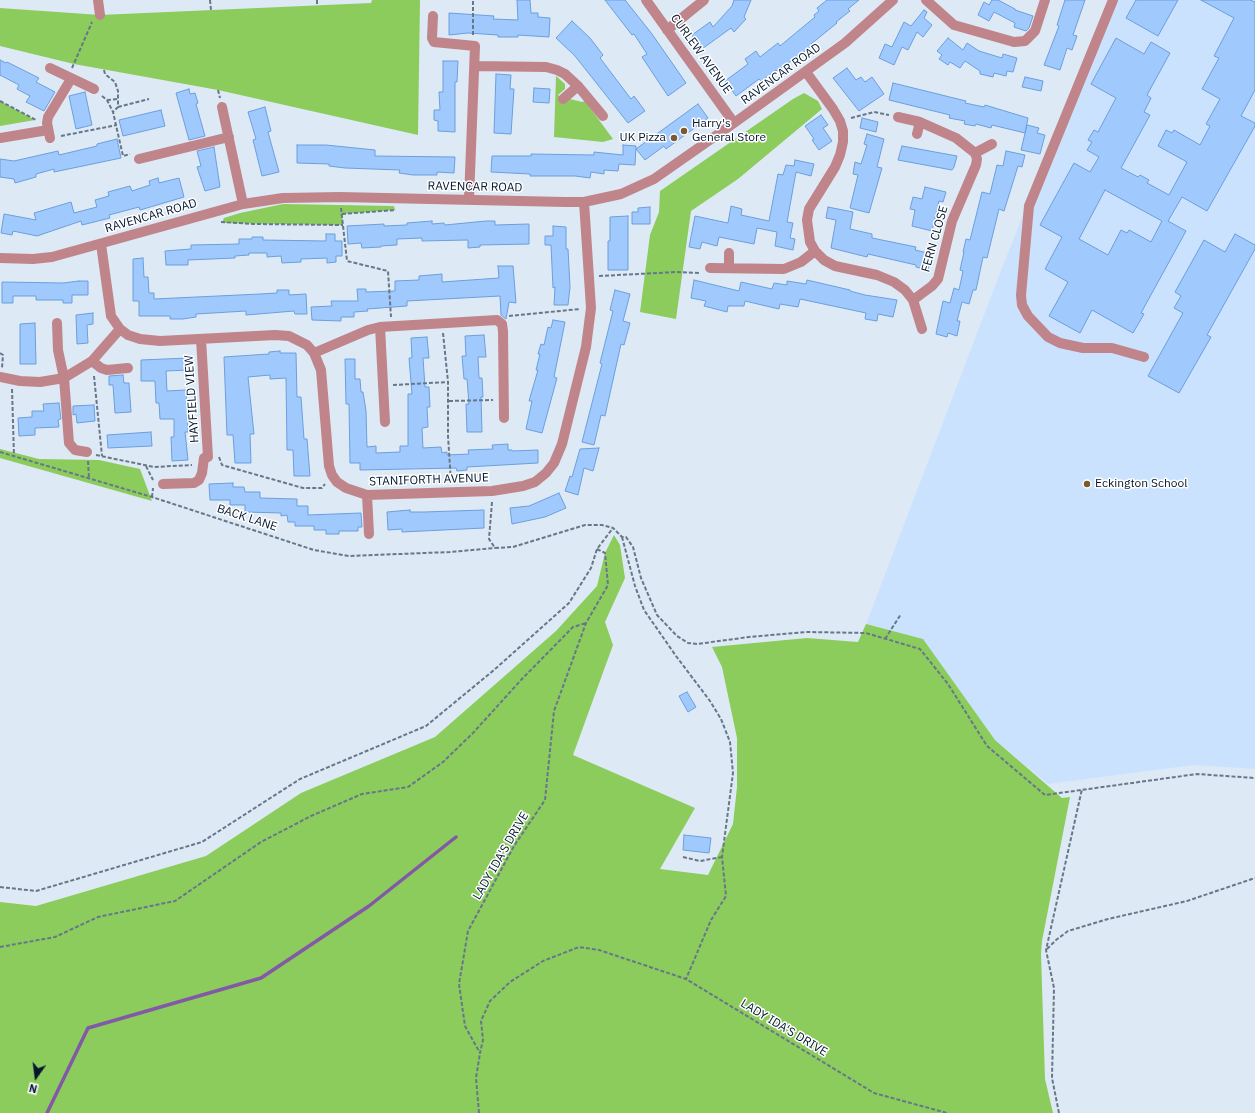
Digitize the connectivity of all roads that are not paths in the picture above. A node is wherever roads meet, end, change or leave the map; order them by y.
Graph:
1 (98, 0) edge
2 (646, 0) edge
3 (704, 0) edge
4 (893, 0) edge
5 (926, 0) edge
6 (1045, 0) edge
7 (1113, 0) edge
8 (100, 15) road end
9 (433, 16) dead end
10 (667, 30) junction
11 (475, 66) junction
12 (50, 68) dead end
13 (806, 72) junction
14 (70, 78) junction
15 (578, 86) junction
16 (94, 88) road end
17 (563, 99) dead end
18 (222, 107) dead end
19 (603, 116) dead end
20 (898, 117) road end
21 (920, 122) junction
22 (734, 123) junction
23 (917, 134) dead end
24 (229, 137) junction
25 (0, 138) edge
26 (992, 144) dead end
27 (975, 153) junction
28 (139, 159) dead end
29 (469, 199) junction
30 (584, 202) junction
31 (243, 204) junction
32 (101, 244) junction
33 (815, 252) junction
34 (730, 253) dead end
35 (0, 258) edge
36 (710, 268) road end
37 (729, 268) junction
38 (913, 300) junction
39 (57, 323) dead end
40 (380, 327) junction
41 (922, 329) dead end
42 (120, 330) junction
43 (201, 339) junction
44 (314, 353) junction
45 (1144, 357) dead end
46 (92, 361) junction
47 (128, 368) dead end
48 (0, 377) edge
49 (64, 378) junction
50 (504, 418) dead end
51 (385, 422) dead end
52 (87, 452) road end
53 (219, 457) road end
54 (204, 458) junction
55 (159, 484) road end
56 (367, 496) junction
57 (369, 534) dead end

1 - 8 street
2 - 10 street, CURLEW AVENUE
3 - 10 street
4 - 13 street, RAVENCAR ROAD
5 - 6 street
7 - 45 street
9 - 11 street
10 - 22 street, CURLEW AVENUE
11 - 15 street
11 - 29 street
12 - 14 street
13 - 22 street, RAVENCAR ROAD
13 - 33 street
14 - 16 street
14 - 25 street
15 - 17 street
15 - 19 street
18 - 24 street
20 - 21 street
21 - 23 street
21 - 27 street
22 - 30 street, RAVENCAR ROAD
24 - 28 street
24 - 31 street
26 - 27 street
27 - 38 street, FERN CLOSE
29 - 30 street, RAVENCAR ROAD
29 - 31 street, RAVENCAR ROAD
30 - 56 street, STANIFORTH AVENUE
31 - 32 street, RAVENCAR ROAD
32 - 35 street, RAVENCAR ROAD
32 - 42 street
33 - 37 street
33 - 38 street
34 - 37 street
36 - 37 street
38 - 41 street
39 - 49 street
40 - 44 street
40 - 50 street
40 - 51 street
42 - 43 street
42 - 46 street
43 - 44 street
43 - 54 street, HAYFIELD VIEW
44 - 56 street, STANIFORTH AVENUE
46 - 47 street
46 - 49 street
48 - 49 street
49 - 52 street
53 - 54 street, HAYFIELD VIEW
54 - 55 street
56 - 57 street

